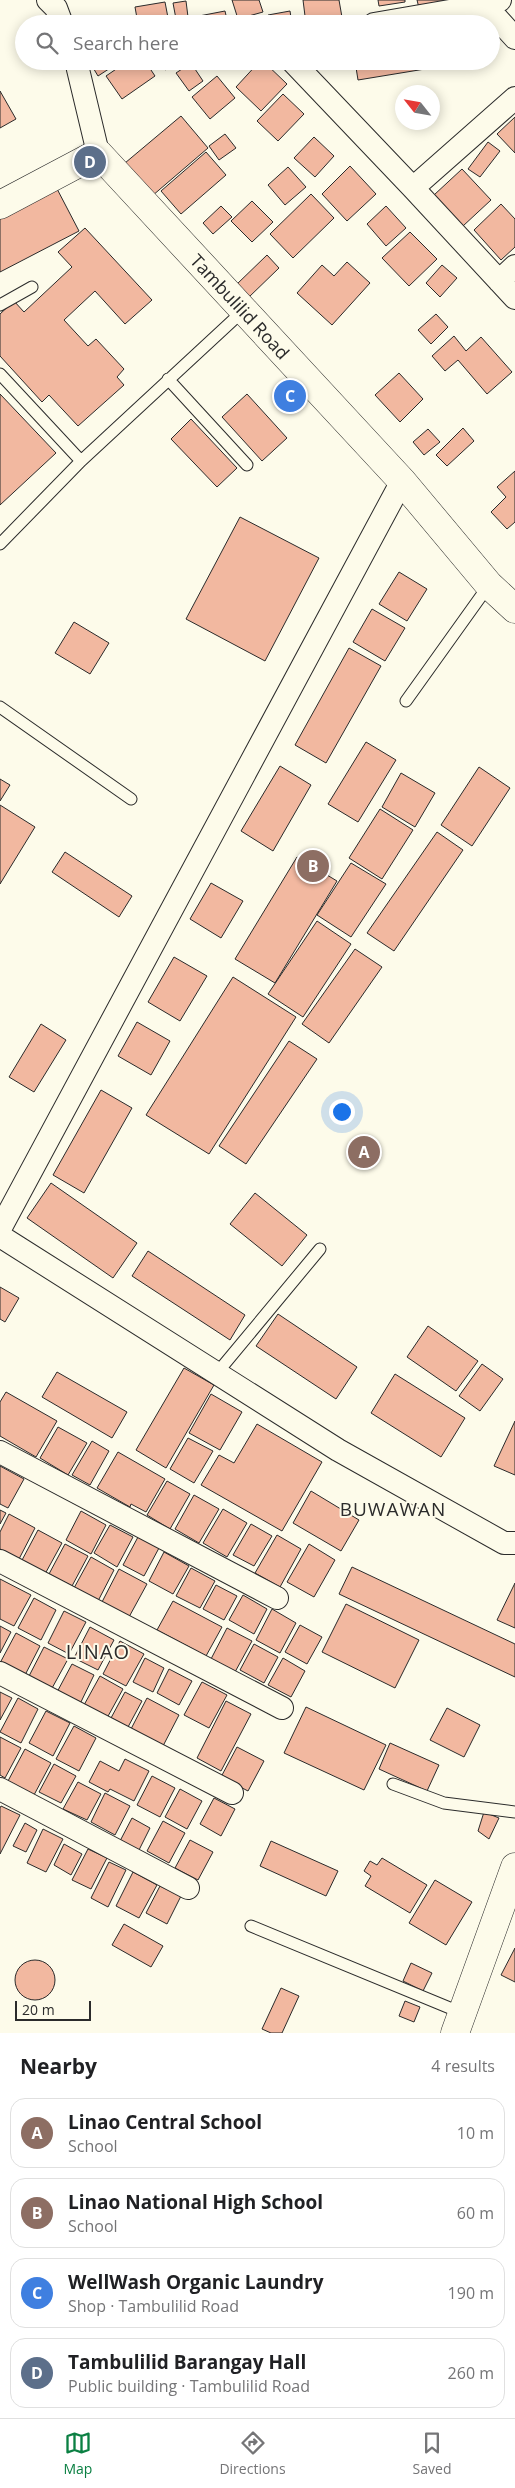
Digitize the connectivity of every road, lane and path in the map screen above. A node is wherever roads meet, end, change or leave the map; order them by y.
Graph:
1 (48, 0) edge
2 (492, 3) edge
3 (59, 15) edge
4 (425, 15) edge
5 (500, 15) edge
6 (500, 15) edge
7 (515, 38) edge
8 (78, 70) edge
9 (301, 70) edge
10 (515, 98) edge
11 (98, 153) junction
12 (414, 188) junction
13 (0, 205) edge
14 (507, 274) edge
15 (32, 287) dead end
16 (515, 298) edge
17 (0, 305) edge
18 (244, 310) junction
19 (0, 374) edge
20 (168, 380) junction
21 (81, 461) junction
22 (247, 465) dead end
23 (402, 481) junction
24 (0, 544) edge
25 (489, 585) junction
26 (515, 609) edge
27 (406, 701) dead end
28 (2, 714) edge
29 (132, 799) dead end
30 (0, 1229) edge
31 (0, 1236) edge
32 (320, 1249) dead end
33 (217, 1373) junction
34 (0, 1452) edge
35 (515, 1543) edge
36 (0, 1561) edge
37 (277, 1598) dead end
38 (0, 1674) edge
39 (282, 1708) dead end
40 (393, 1784) dead end
41 (0, 1789) edge
42 (232, 1793) dead end
43 (515, 1812) edge
44 (515, 1867) edge
45 (188, 1888) dead end
46 (251, 1926) dead end
47 (459, 2023) edge

1 - 3 street
2 - 4 street
2 - 6 street
5 - 7 street
8 - 11 street
9 - 12 street
10 - 12 street
11 - 13 street
11 - 18 street, Tambulilid Road
12 - 14 street
14 - 16 street
15 - 17 lane
18 - 20 lane
18 - 23 street, Tambulilid Road
19 - 21 lane
20 - 21 lane
20 - 22 lane
21 - 24 lane
23 - 25 street, Tambulilid Road
23 - 30 street
25 - 26 street, Tambulilid Road
25 - 27 lane
28 - 29 lane
31 - 33 street
32 - 33 lane
33 - 35 street
34 - 37 street
36 - 39 street
38 - 42 street
40 - 43 lane
41 - 45 street
44 - 47 street
46 - 47 lane

